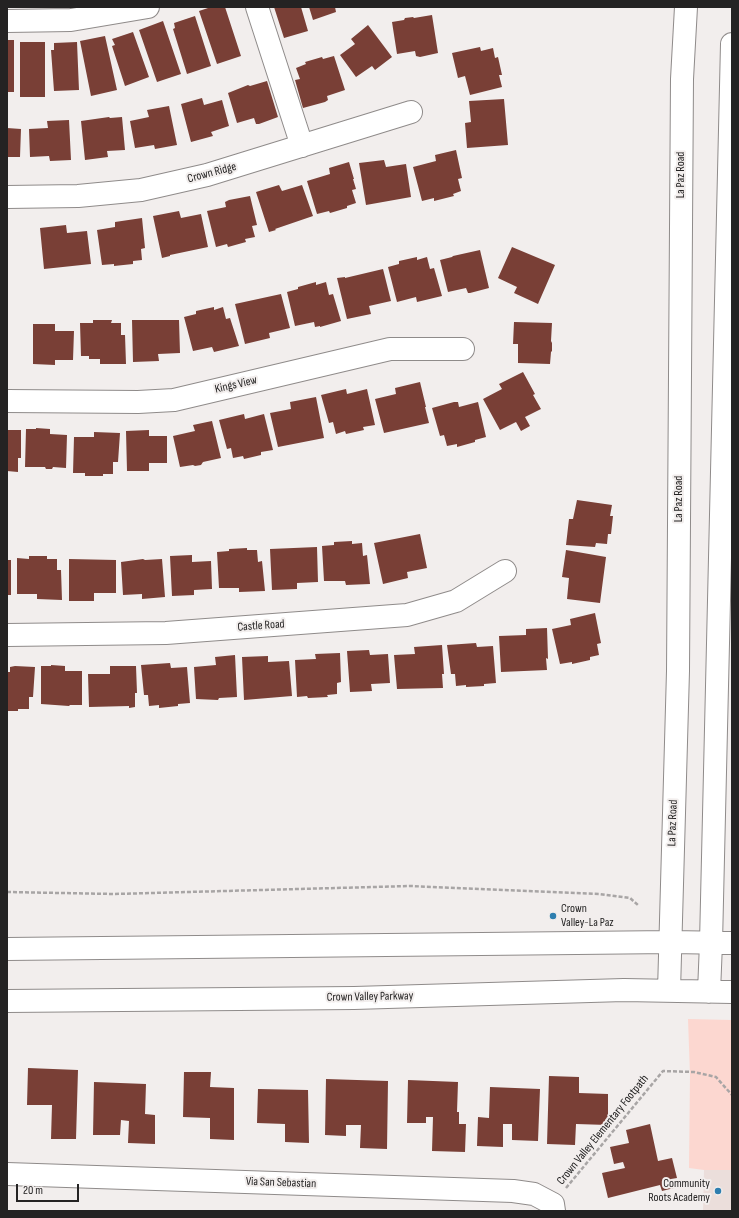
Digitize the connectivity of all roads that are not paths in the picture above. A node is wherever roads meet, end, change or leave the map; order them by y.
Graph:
1 (148, 7) edge
2 (257, 7) edge
3 (686, 7) edge
4 (7, 21) edge
5 (732, 44) edge
6 (411, 112) dead end
7 (302, 146) junction
8 (7, 197) edge
9 (463, 348) dead end
10 (7, 401) edge
11 (505, 571) dead end
12 (7, 635) edge
13 (670, 942) junction
14 (722, 943) edge
15 (7, 949) edge
16 (669, 991) junction
17 (709, 992) junction
18 (732, 992) edge
19 (7, 1001) edge
20 (7, 1174) edge
21 (554, 1208) edge

1 - 4 main road
2 - 7 main road
3 - 13 main road, La Paz Road
5 - 14 main road
6 - 7 main road, Crown Ridge
7 - 8 main road, Crown Ridge
9 - 10 main road, Kings View
11 - 12 main road, Castle Road
13 - 14 main road
13 - 15 main road
13 - 16 main road, La Paz Road
14 - 17 main road
16 - 17 main road, Crown Valley Parkway
16 - 19 main road, Crown Valley Parkway
17 - 18 main road, Crown Valley Parkway
20 - 21 main road, Via San Sebastian

